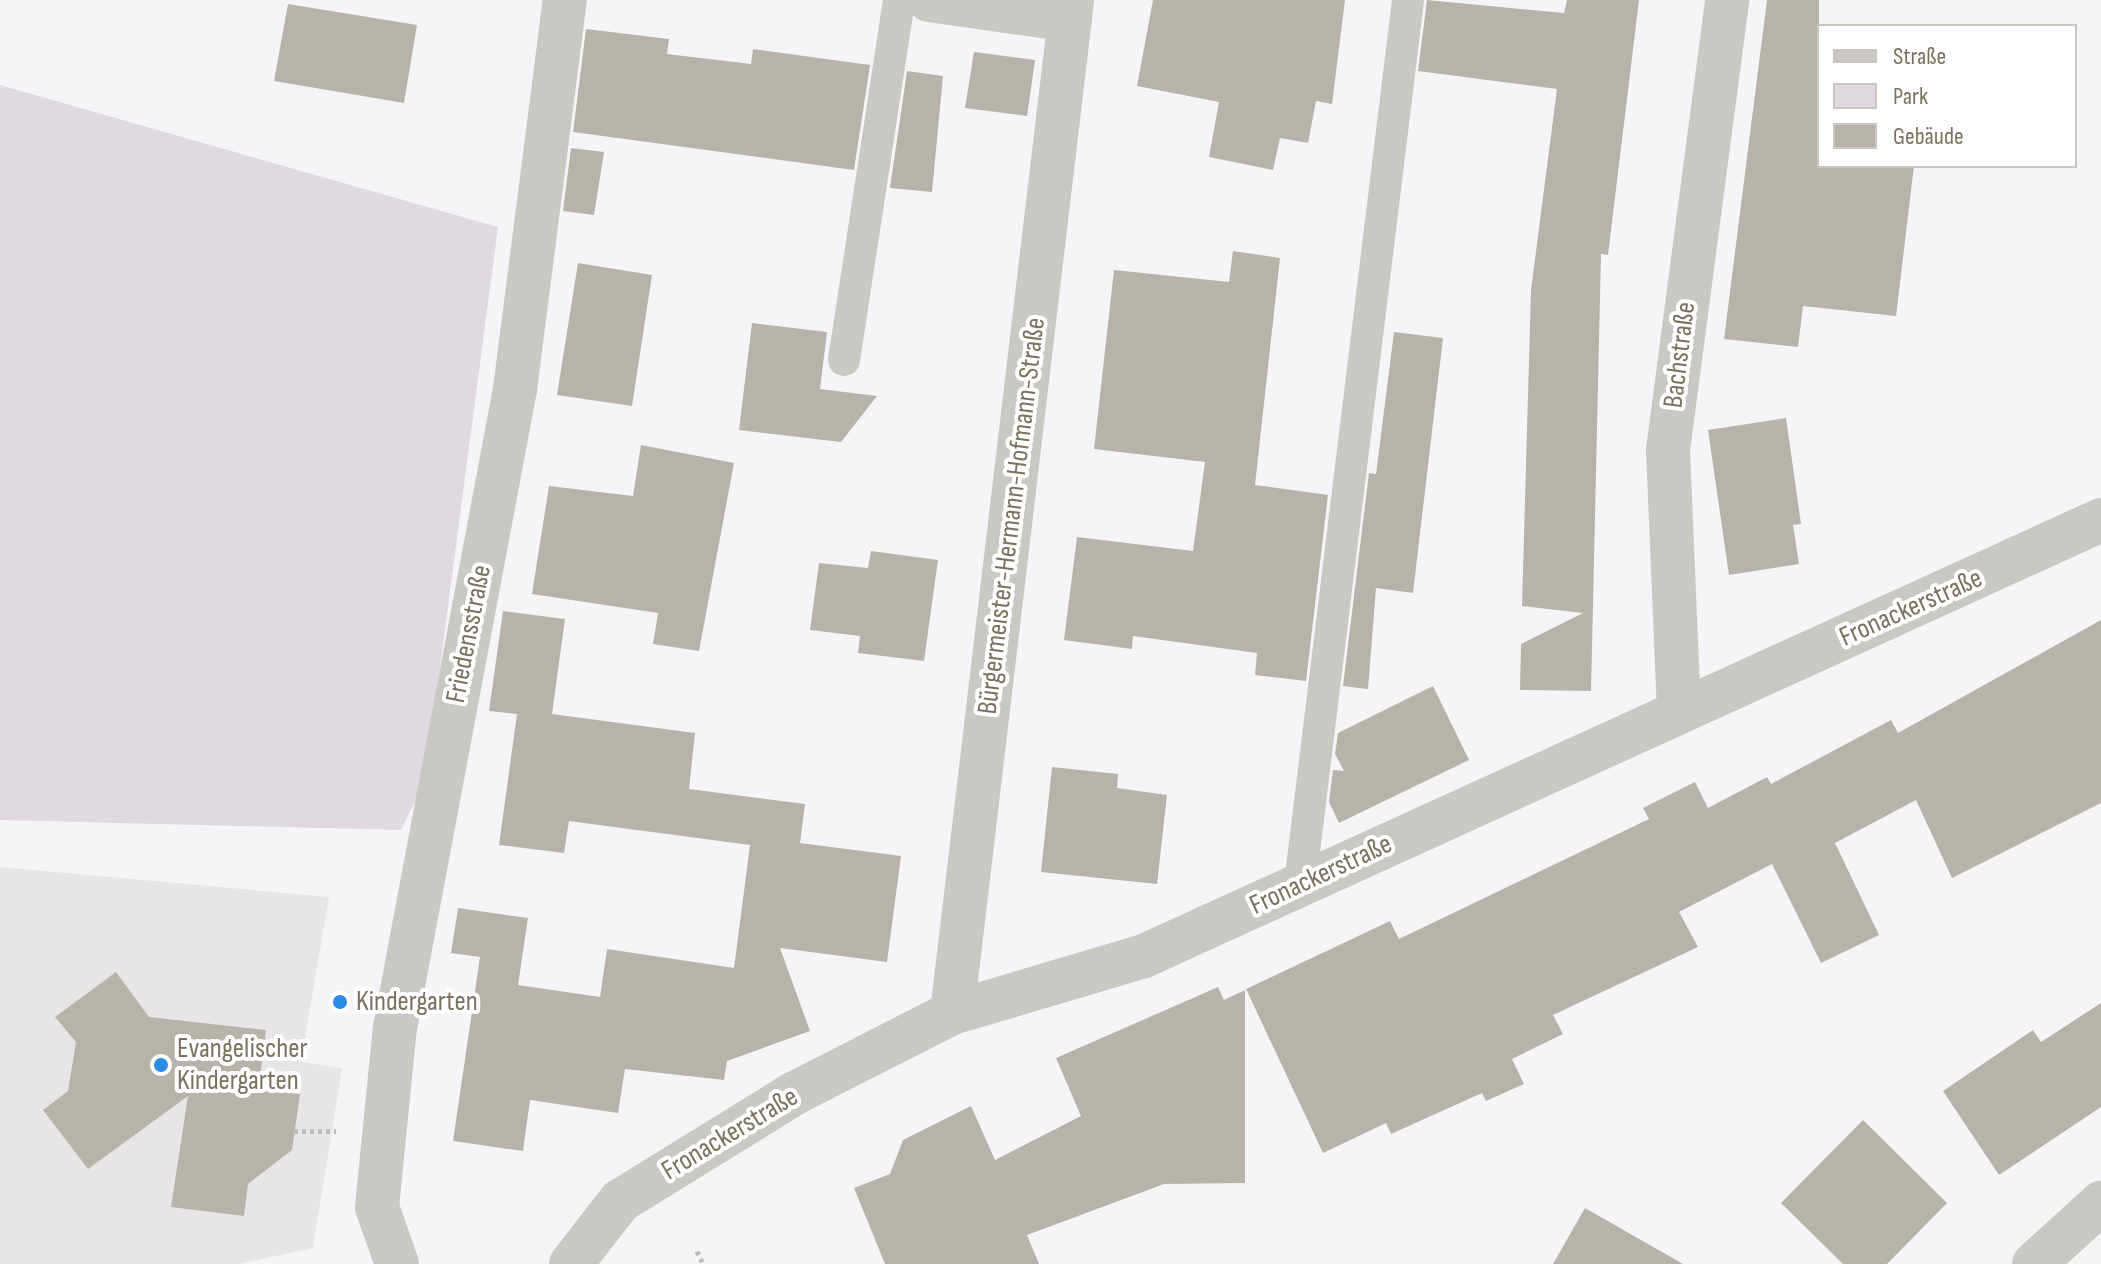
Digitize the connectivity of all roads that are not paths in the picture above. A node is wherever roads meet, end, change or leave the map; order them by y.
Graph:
1 (565, 0) edge
2 (899, 0) edge
3 (929, 0) edge
4 (1408, 0) edge
5 (1727, 0) edge
6 (1071, 10) edge
7 (844, 360) dead end
8 (2101, 520) edge
9 (1679, 712) junction
10 (1300, 884) junction
11 (952, 1013) junction
12 (2101, 1203) edge
13 (397, 1264) edge
14 (571, 1264) edge
15 (2034, 1264) edge

1 - 13 street, Friedensstraße
2 - 7 lane
3 - 6 street, Bürgermeister-Hermann-Hofmann-Straße
4 - 10 lane
5 - 9 street, Bachstraße
6 - 11 street, Bürgermeister-Hermann-Hofmann-Straße
8 - 9 street, Fronackerstraße
9 - 10 street, Fronackerstraße
10 - 11 street, Fronackerstraße
11 - 14 street, Fronackerstraße
12 - 15 street

